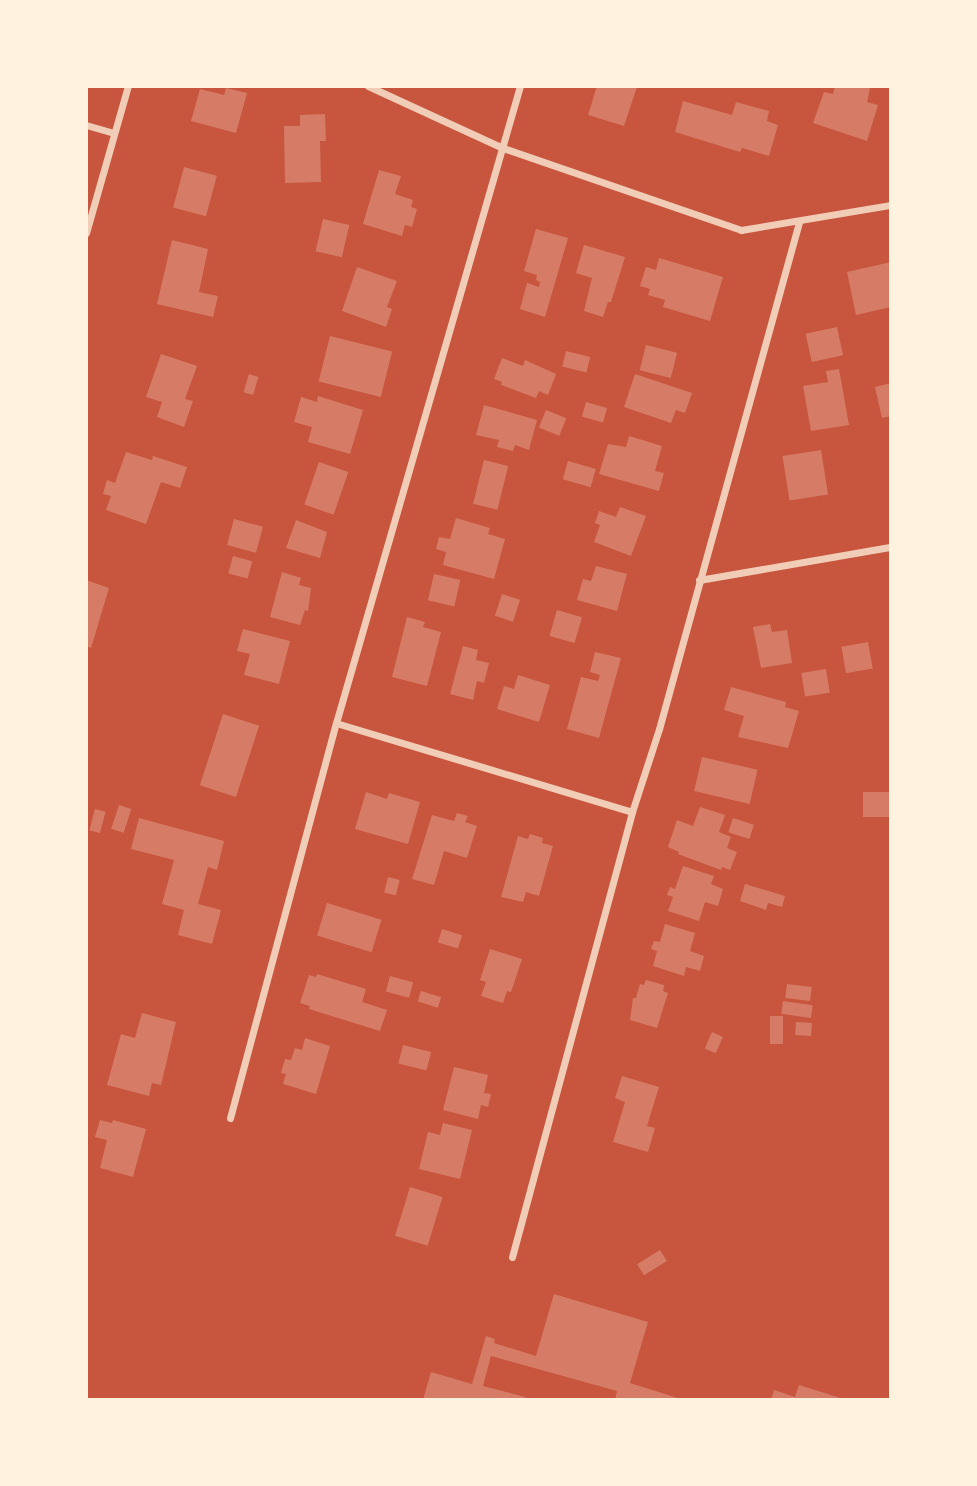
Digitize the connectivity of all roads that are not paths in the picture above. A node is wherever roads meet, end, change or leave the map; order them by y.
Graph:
1 (128, 86) edge
2 (368, 86) edge
3 (520, 86) edge
4 (86, 125) edge
5 (114, 133) junction
6 (503, 148) junction
7 (891, 205) edge
8 (799, 222) junction
9 (86, 233) edge
10 (891, 547) edge
11 (699, 580) junction
12 (336, 723) junction
13 (632, 812) junction
14 (230, 1118) dead end
15 (512, 1257) dead end

1 - 5 street
2 - 6 street
3 - 6 street
4 - 5 street
5 - 9 street
6 - 8 street
6 - 12 street
7 - 8 street
8 - 11 street
10 - 11 street
11 - 13 street
12 - 13 street
12 - 14 street
13 - 15 street

